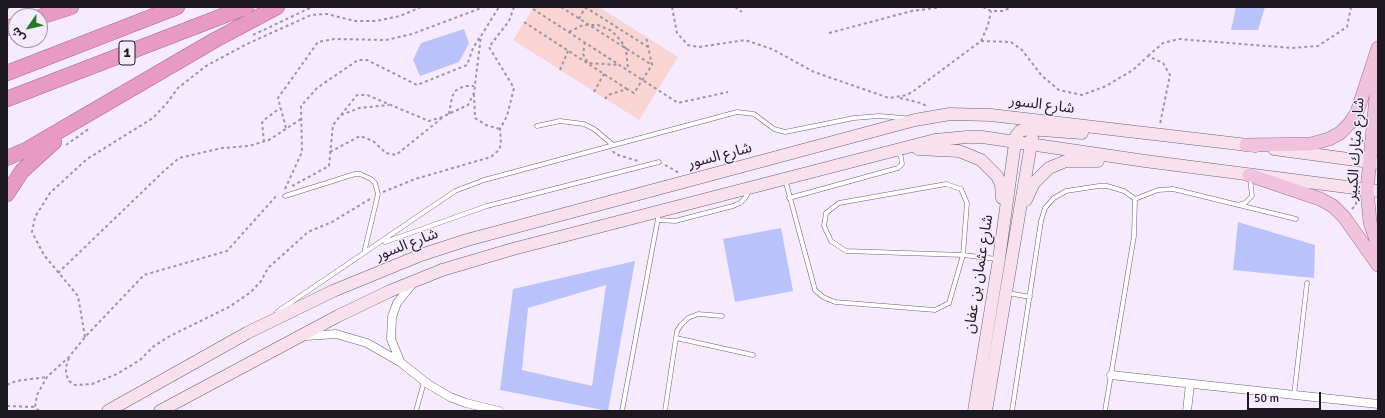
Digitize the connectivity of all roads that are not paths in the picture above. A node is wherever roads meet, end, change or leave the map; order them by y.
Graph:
1 (72, 7) edge
2 (177, 7) edge
3 (246, 7) edge
4 (277, 7) edge
5 (48, 14) edge
6 (1378, 48) edge
7 (7, 73) edge
8 (1378, 76) edge
9 (7, 99) edge
10 (94, 111) junction
11 (1010, 118) junction
12 (915, 120) junction
13 (537, 126) dead end
14 (1030, 129) junction
15 (1116, 129) junction
16 (1015, 142) junction
17 (1032, 144) junction
18 (611, 145) junction
19 (1246, 145) junction
20 (897, 149) junction
21 (7, 158) edge
22 (1145, 161) junction
23 (659, 162) road end
24 (1369, 162) edge
25 (1249, 175) junction
26 (785, 179) junction
27 (1367, 190) edge
28 (7, 194) edge
29 (285, 196) dead end
30 (789, 198) junction
31 (1135, 199) junction
32 (1238, 206) junction
33 (659, 216) junction
34 (1296, 219) dead end
35 (1002, 227) junction
36 (1015, 235) junction
37 (381, 243) junction
38 (1378, 246) edge
39 (364, 253) junction
40 (963, 255) junction
41 (999, 259) junction
42 (1378, 266) edge
43 (416, 280) junction
44 (1307, 283) dead end
45 (1006, 293) junction
46 (1030, 297) junction
47 (722, 316) dead end
48 (248, 334) junction
49 (676, 338) junction
50 (292, 339) junction
51 (753, 355) dead end
52 (400, 362) junction
53 (1111, 375) junction
54 (424, 382) junction
55 (1190, 384) junction
56 (1294, 395) junction
57 (1378, 404) edge
58 (108, 411) edge
59 (160, 411) edge
60 (416, 411) edge
61 (499, 411) edge
62 (622, 411) edge
63 (665, 411) edge
64 (974, 411) edge
65 (986, 411) edge
66 (1012, 411) edge
67 (1106, 411) edge
68 (1187, 411) edge

1 - 5 highway
2 - 7 highway, 1
3 - 9 highway, 1
4 - 10 highway
6 - 19 main road
8 - 24 main road, شارع مبارك الكبير
10 - 21 highway
10 - 28 highway
11 - 12 main road, شارع السور
11 - 14 main road
11 - 15 main road, شارع السور
12 - 18 lane
12 - 48 main road, شارع السور
13 - 18 lane
14 - 15 main road
14 - 16 main road
14 - 17 main road, شارع عثمان بن عفان
15 - 19 main road, شارع السور
16 - 17 main road
16 - 20 main road
16 - 35 main road, شارع عثمان بن عفان
17 - 22 main road
17 - 36 main road, شارع عثمان بن عفان
18 - 37 lane
19 - 24 main road, شارع السور
20 - 26 main road
20 - 30 lane
20 - 35 main road
22 - 25 main road
22 - 36 main road
23 - 37 lane
24 - 27 main road, شارع مبارك الكبير
25 - 27 main road
25 - 32 lane
25 - 42 main road
26 - 30 lane
26 - 33 main road
27 - 38 main road, شارع مبارك الكبير
29 - 39 lane
30 - 40 lane
31 - 32 lane
31 - 46 lane
31 - 53 lane
32 - 34 lane
33 - 43 main road
33 - 62 lane
35 - 41 main road, شارع عثمان بن عفان
36 - 45 main road, شارع عثمان بن عفان
37 - 39 lane
39 - 48 lane
40 - 40 lane
40 - 41 lane
41 - 64 main road, شارع عثمان بن عفان
43 - 50 main road
43 - 52 street
44 - 56 lane
45 - 46 lane
45 - 65 main road, شارع عثمان بن عفان
46 - 66 lane
47 - 49 lane
48 - 58 main road, شارع السور
49 - 51 lane
49 - 63 lane
50 - 52 street
50 - 59 main road
52 - 54 street
53 - 55 street
53 - 67 lane
54 - 60 lane
54 - 61 street
55 - 56 street
55 - 68 street
56 - 57 street

